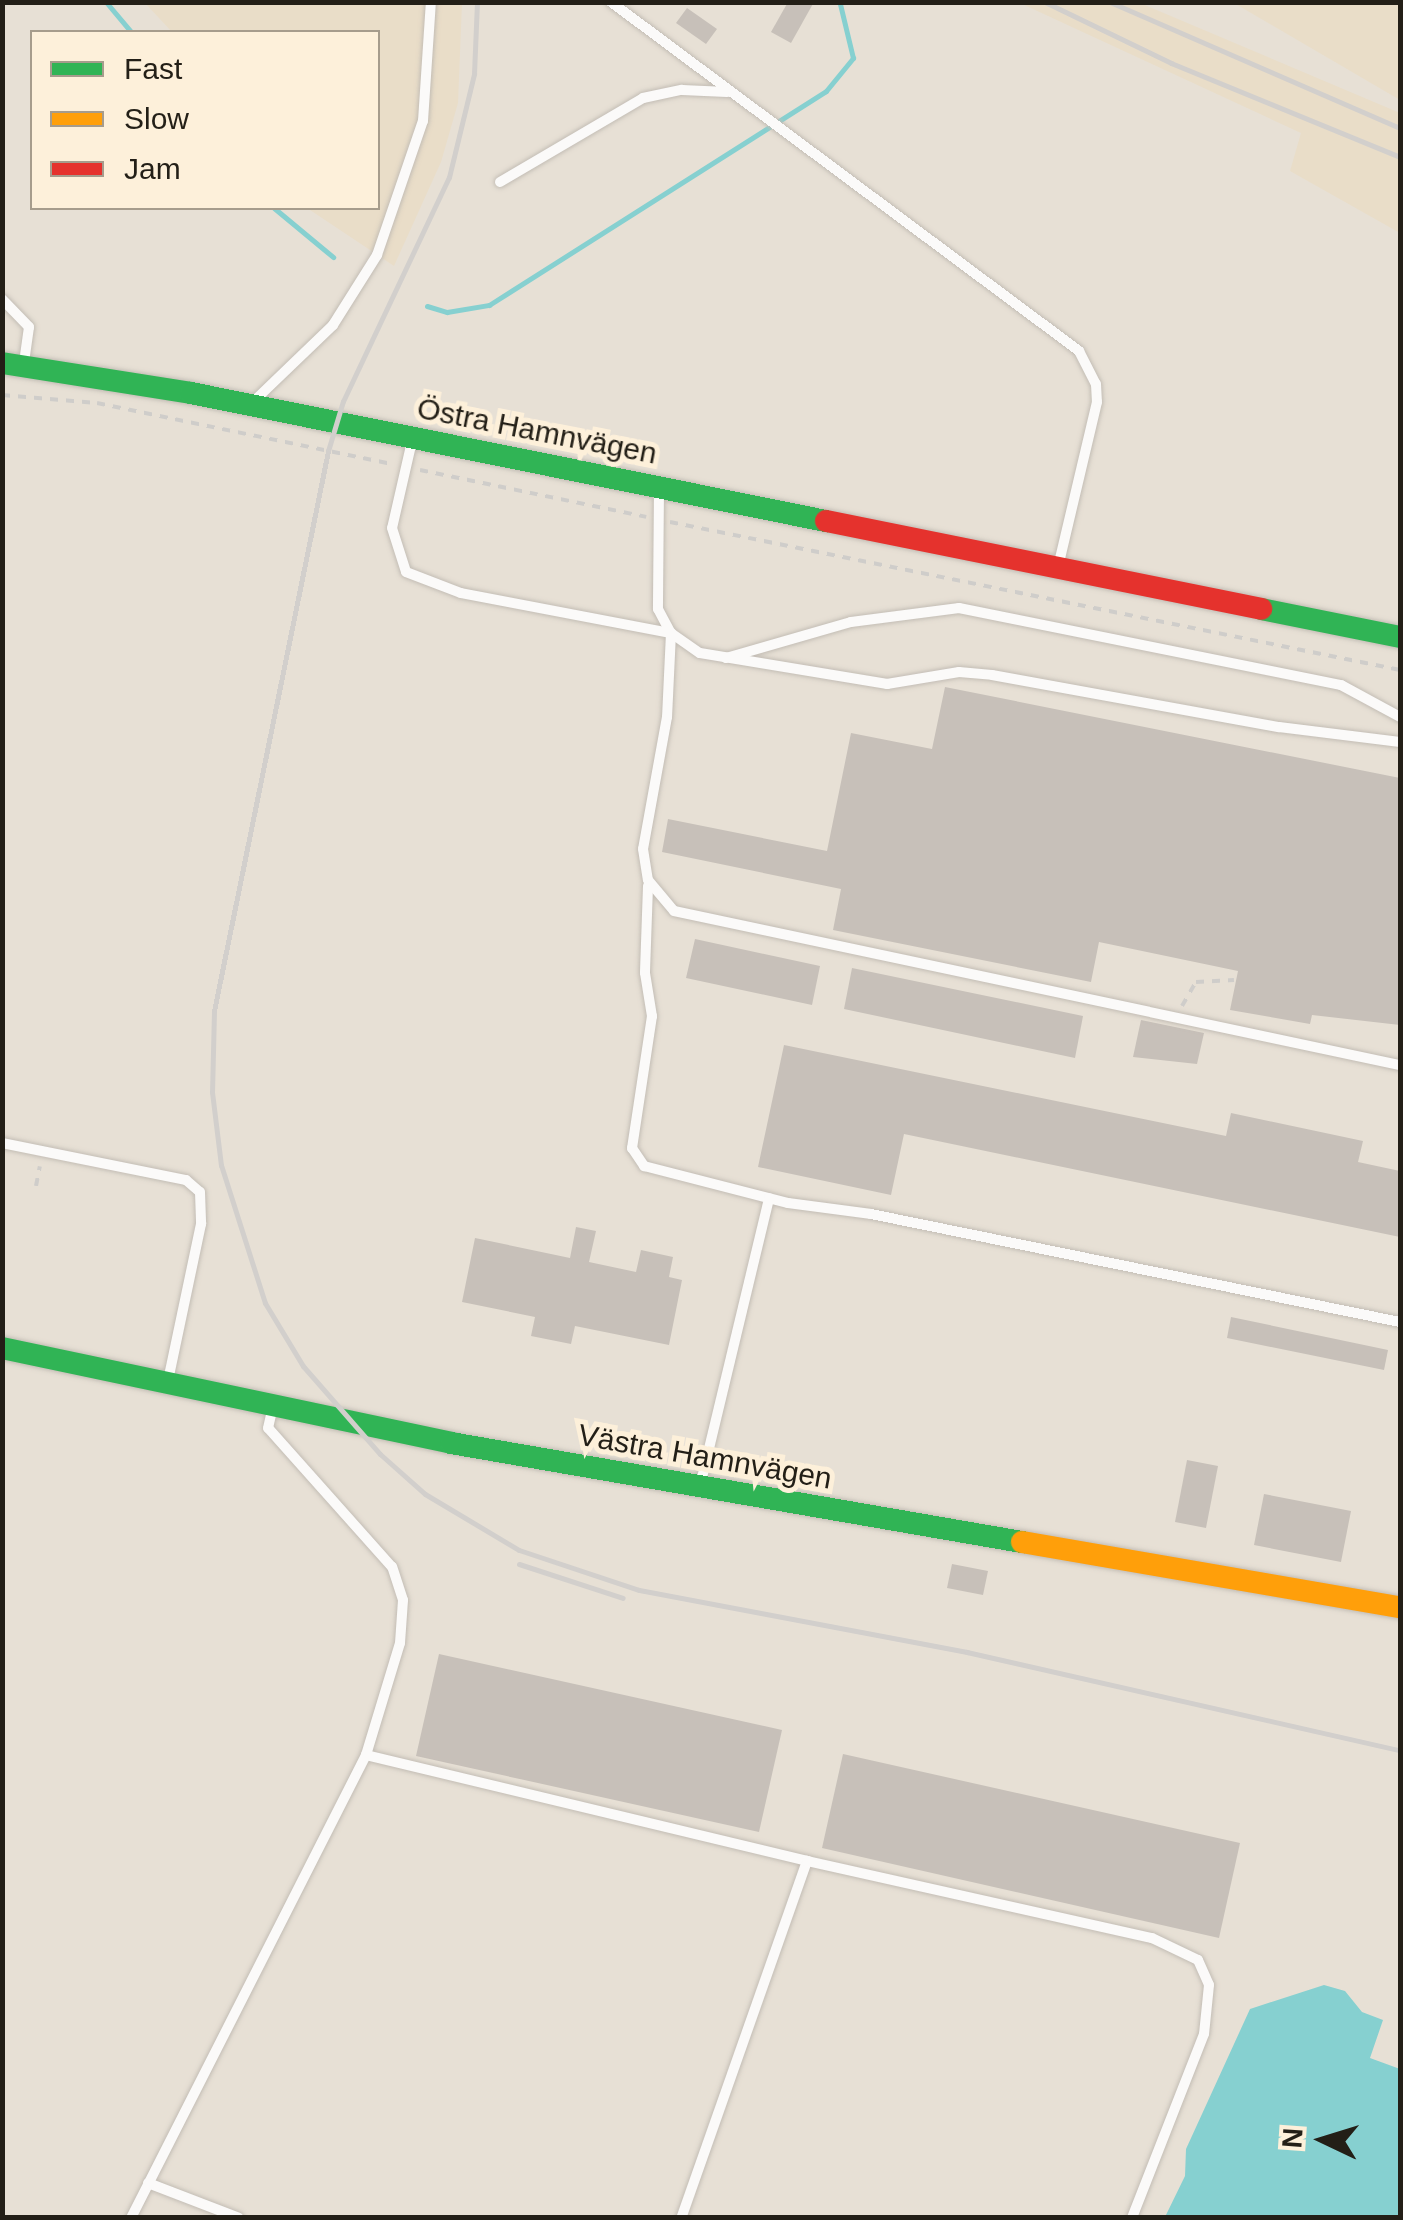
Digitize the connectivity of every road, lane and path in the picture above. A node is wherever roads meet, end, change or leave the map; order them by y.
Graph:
1 (432, 2) edge
2 (610, 2) edge
3 (624, 2) edge
4 (631, 18) junction
5 (728, 92) junction
6 (500, 182) dead end
7 (2, 298) edge
8 (13, 364) edge
9 (2, 395) edge
10 (250, 406) junction
11 (412, 438) junction
12 (404, 467) junction
13 (659, 485) junction
14 (656, 518) junction
15 (1058, 569) junction
16 (670, 633) junction
17 (1400, 637) edge
18 (725, 658) junction
19 (1400, 670) edge
20 (1381, 702) junction
21 (1400, 705) edge
22 (1400, 717) edge
23 (1400, 742) edge
24 (648, 880) junction
25 (1234, 980) dead end
26 (1180, 1016) junction
27 (1400, 1065) edge
28 (2, 1143) edge
29 (42, 1151) junction
30 (36, 1186) dead end
31 (769, 1198) junction
32 (1400, 1322) edge
33 (2, 1348) edge
34 (167, 1385) junction
35 (273, 1406) junction
36 (700, 1487) junction
37 (1400, 1607) edge
38 (366, 1756) junction
39 (807, 1861) junction
40 (148, 2183) junction
41 (131, 2218) edge
42 (240, 2218) edge
43 (681, 2218) edge
44 (1132, 2218) edge

1 - 10 lane
2 - 4 lane
3 - 4 lane
4 - 5 lane
5 - 6 lane
5 - 15 lane
7 - 8 lane
8 - 10 street, Östra Hamnvägen
9 - 12 path
10 - 11 street, Östra Hamnvägen
11 - 12 lane
11 - 13 street, Östra Hamnvägen
12 - 14 path
12 - 16 lane
13 - 14 lane
13 - 15 street, Östra Hamnvägen
14 - 16 lane
14 - 19 path
15 - 17 street, Östra Hamnvägen
16 - 18 lane
16 - 24 lane
18 - 20 lane
18 - 23 lane
20 - 21 lane
20 - 22 lane
24 - 26 lane
24 - 31 lane
25 - 26 path
26 - 27 lane
28 - 29 lane
29 - 30 path
29 - 34 lane
31 - 32 lane
31 - 36 lane
33 - 34 street, Västra Hamnvägen
34 - 35 street, Västra Hamnvägen
35 - 36 street, Västra Hamnvägen
35 - 38 lane
36 - 37 street, Västra Hamnvägen
38 - 39 lane
38 - 40 lane
39 - 43 lane
39 - 44 lane
40 - 41 lane
40 - 42 lane

